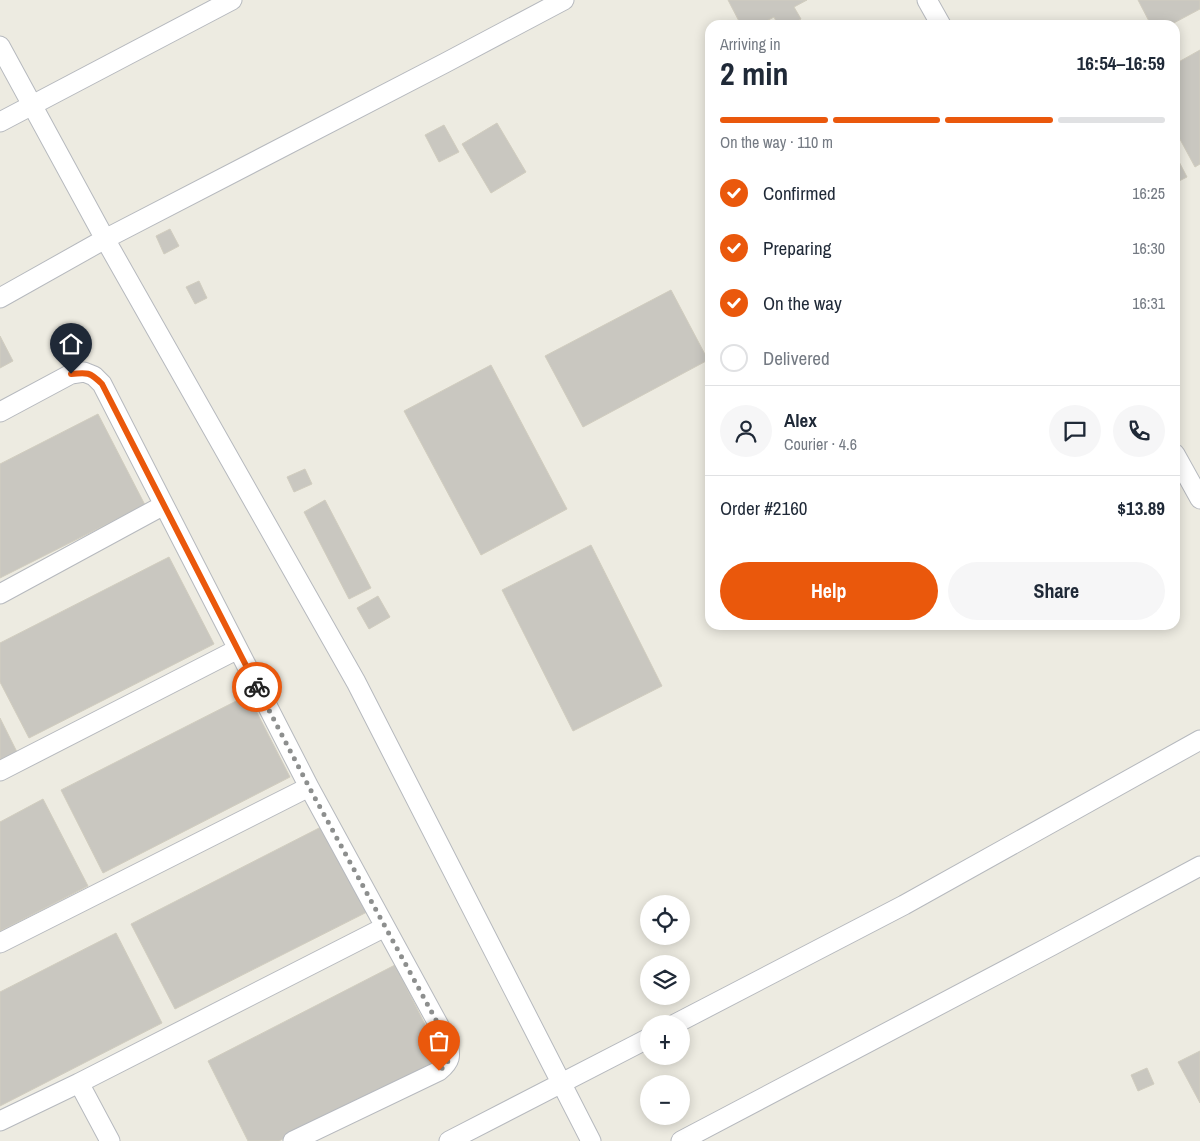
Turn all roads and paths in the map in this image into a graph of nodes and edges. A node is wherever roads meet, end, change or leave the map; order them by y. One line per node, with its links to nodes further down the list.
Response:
1 (232, 0): 4 (street)
2 (564, 0): 9 (street)
3 (927, 0): 5 (street)
4 (203, 7): 7 (street)
5 (938, 20)
6 (0, 46): 7 (street)
7 (32, 105): 8 (street); 9 (street)
8 (0, 122)
9 (105, 239): 10 (street); 26 (street)
10 (0, 298)
11 (0, 412): 14 (street)
12 (1180, 463): 13 (street)
13 (1200, 499)
14 (164, 505): 15 (street); 16 (street)
15 (0, 594)
16 (238, 650): 18 (street); 19 (street)
17 (1200, 740): 23 (street)
18 (0, 771)
19 (309, 787): 21 (street); 22 (street)
20 (1200, 866): 32 (street)
21 (385, 927): 25 (street); 29 (street)
22 (0, 943)
23 (690, 1016)
24 (640, 1043): 26 (street)
25 (79, 1083): 27 (street); 28 (street)
26 (562, 1083): 30 (street); 31 (street)
27 (0, 1121)
28 (110, 1141)
29 (293, 1141)
30 (448, 1141)
31 (591, 1141)
32 (681, 1141)

